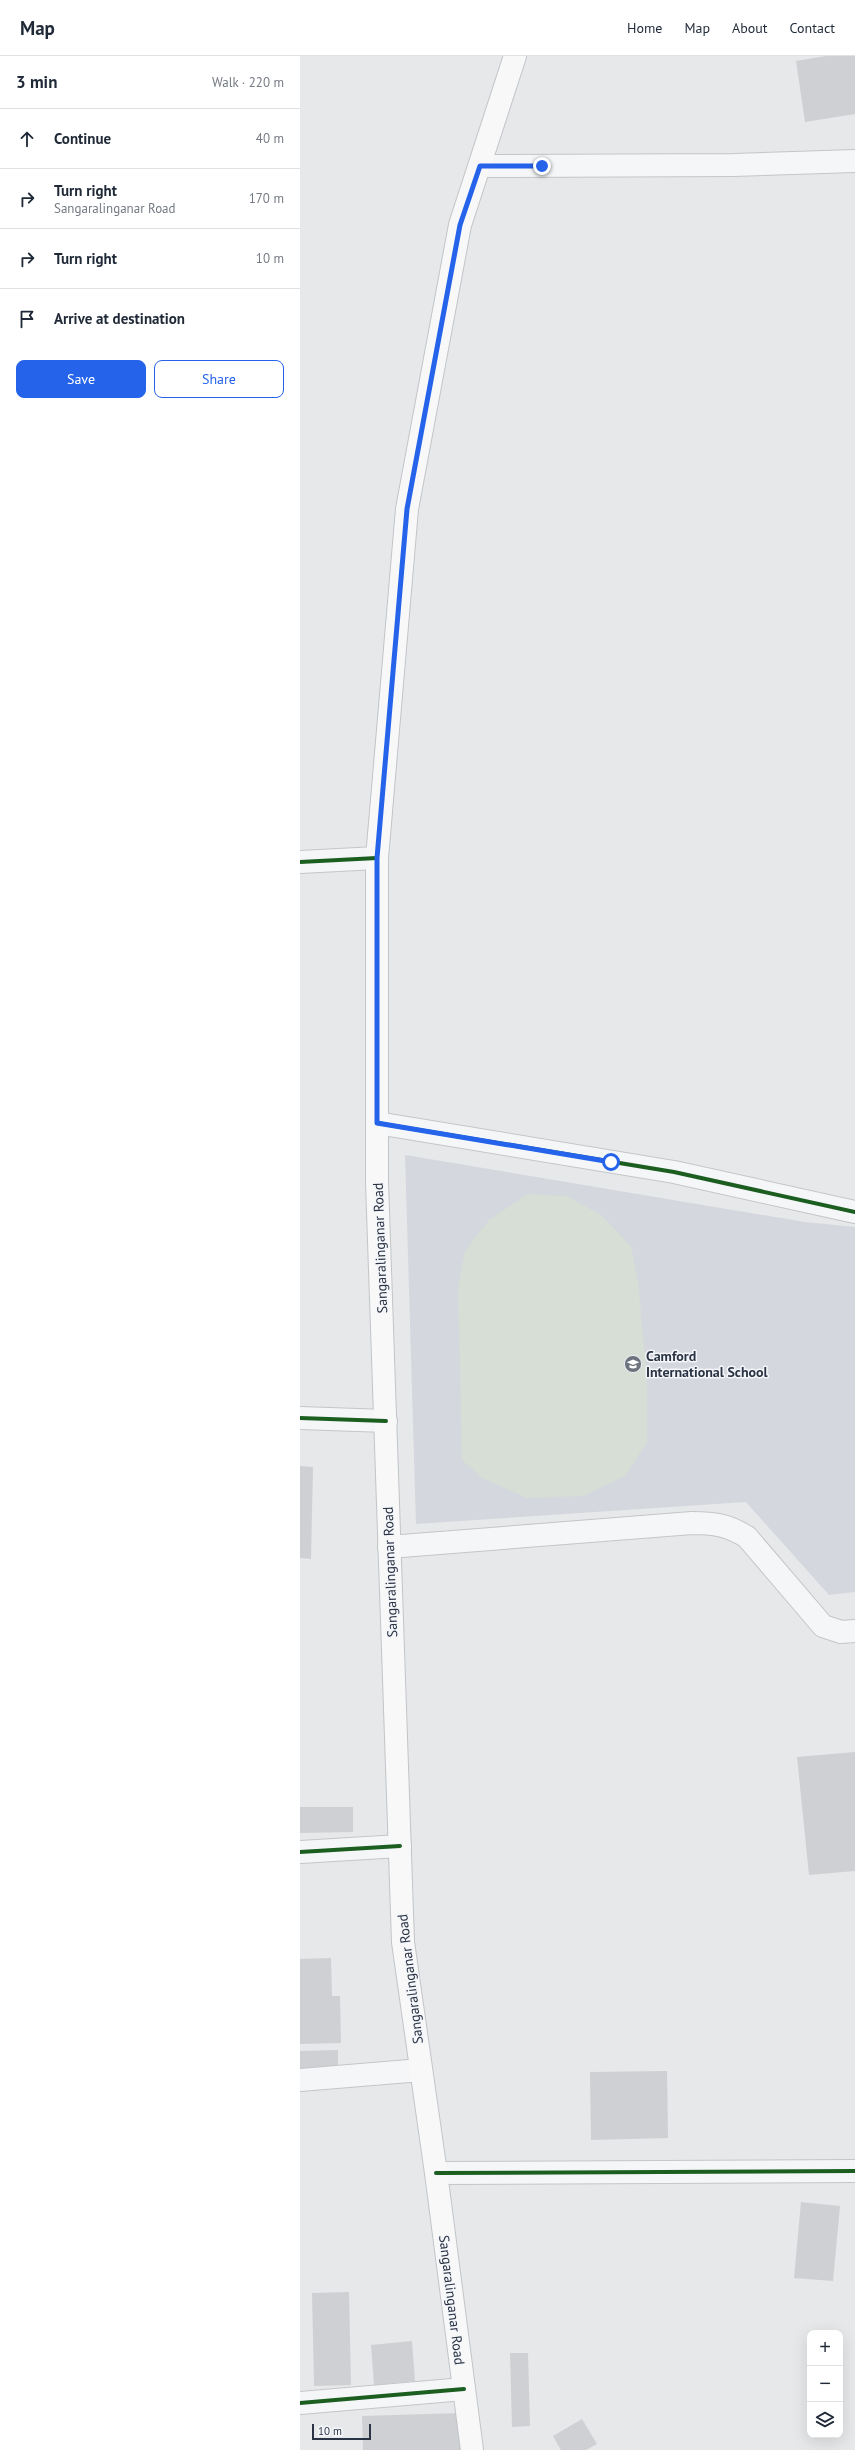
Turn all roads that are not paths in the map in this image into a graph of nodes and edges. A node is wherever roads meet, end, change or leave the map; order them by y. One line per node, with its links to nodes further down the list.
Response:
1 (515, 56): 3 (main road, Sangaralinganar Road)
2 (855, 161): 3 (street)
3 (480, 166): 4 (main road, Sangaralinganar Road)
4 (377, 858): 5 (street); 6 (main road, Sangaralinganar Road)
5 (300, 862)
6 (377, 1123): 7 (street); 9 (main road, Sangaralinganar Road)
7 (855, 1212)
8 (300, 1418): 9 (street)
9 (386, 1420): 10 (main road, Sangaralinganar Road)
10 (390, 1547): 11 (street); 12 (main road, Sangaralinganar Road)
11 (855, 1631)
12 (400, 1846): 13 (street); 14 (main road, Sangaralinganar Road)
13 (300, 1852)
14 (422, 2070): 15 (street); 17 (main road, Sangaralinganar Road)
15 (300, 2080)
16 (855, 2170): 17 (street)
17 (436, 2173): 18 (main road, Sangaralinganar Road)
18 (464, 2389): 19 (street); 20 (main road, Sangaralinganar Road)
19 (300, 2403)
20 (472, 2450)

